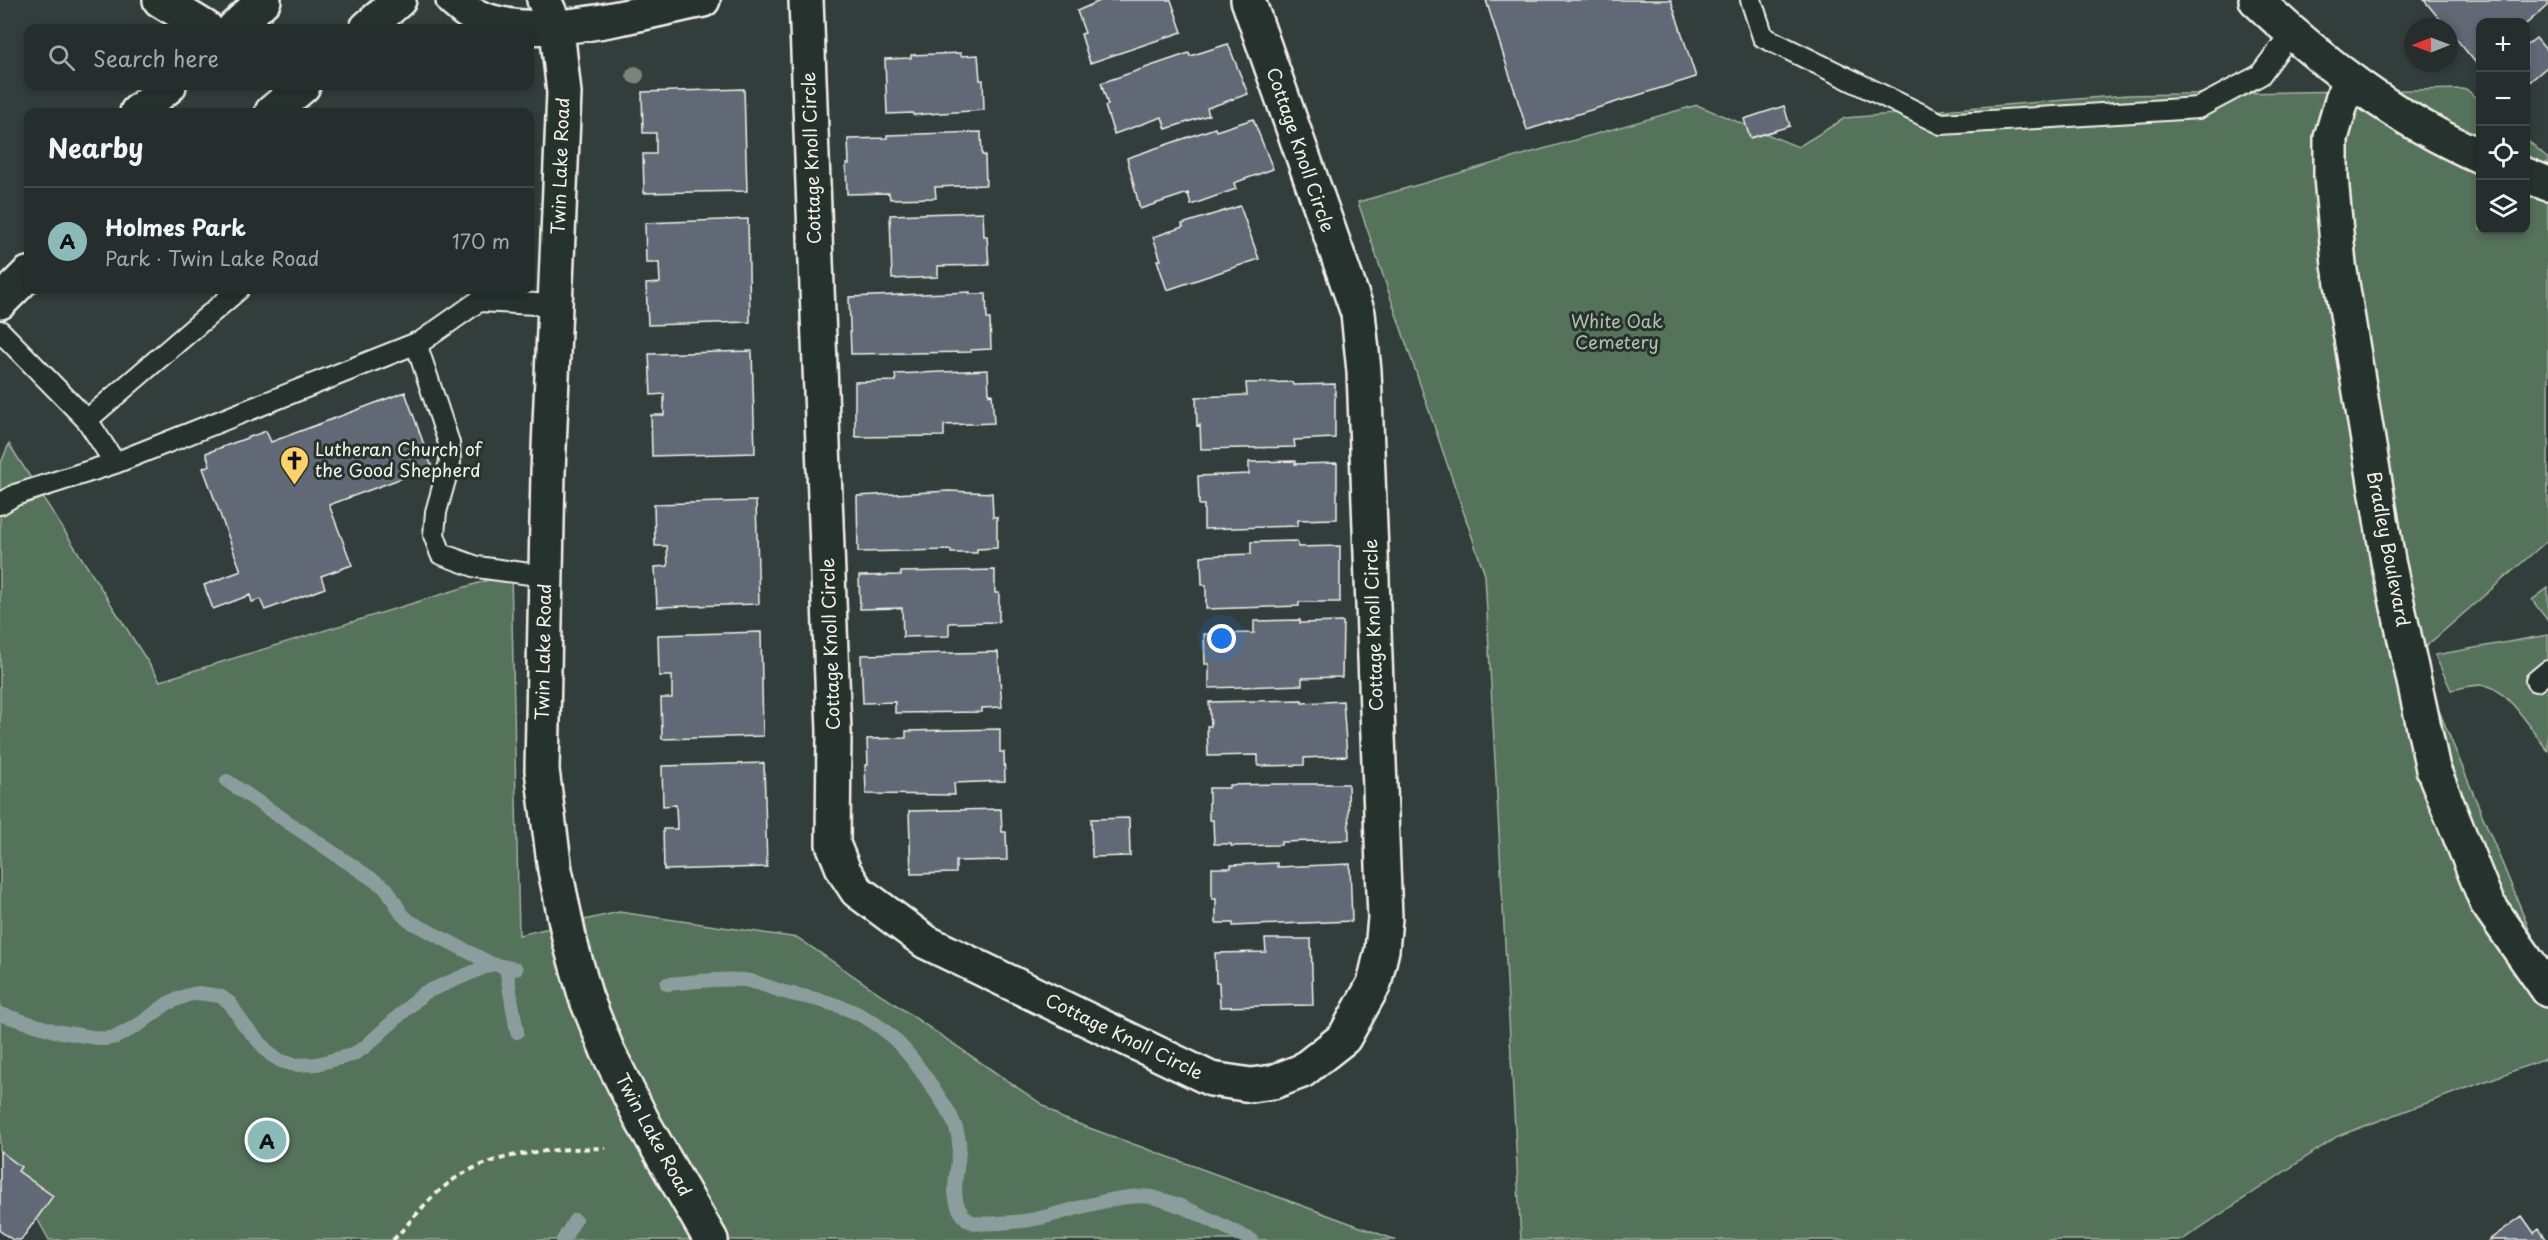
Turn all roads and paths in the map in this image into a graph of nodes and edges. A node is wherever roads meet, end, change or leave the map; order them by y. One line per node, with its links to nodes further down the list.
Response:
1 (160, 0): 11 (street)
2 (264, 0): 12 (street)
3 (399, 0): 13 (street)
4 (453, 0): 14 (street)
5 (703, 0): 10 (street)
6 (806, 0): 7 (street, Cottage Knoll Circle)
7 (1248, 0)
8 (1751, 0): 16 (lane)
9 (2256, 0): 16 (street)
10 (550, 14): 15 (street); 29 (street, Twin Lake Road)
11 (199, 24)
12 (238, 24)
13 (372, 24)
14 (505, 24)
15 (527, 24)
16 (2292, 32): 17 (street)
17 (2348, 80): 22 (street); 36 (street, Bradley Boulevard)
18 (164, 90): 20 (street)
19 (298, 90): 21 (street)
20 (142, 108)
21 (277, 108)
22 (2476, 154)
23 (2530, 176): 24 (street)
24 (2548, 184)
25 (24, 278): 28 (street)
26 (233, 294): 32 (lane)
27 (476, 295): 29 (lane); 31 (lane)
28 (0, 302)
29 (555, 305): 35 (street, Twin Lake Road)
30 (0, 331): 32 (lane)
31 (416, 344): 33 (lane); 35 (lane)
32 (87, 420): 33 (lane)
33 (115, 463): 34 (lane)
34 (0, 504)
35 (545, 576): 39 (street, Twin Lake Road)
36 (2548, 990)
37 (606, 1148): 38 (path)
38 (393, 1240)
39 (711, 1240)

